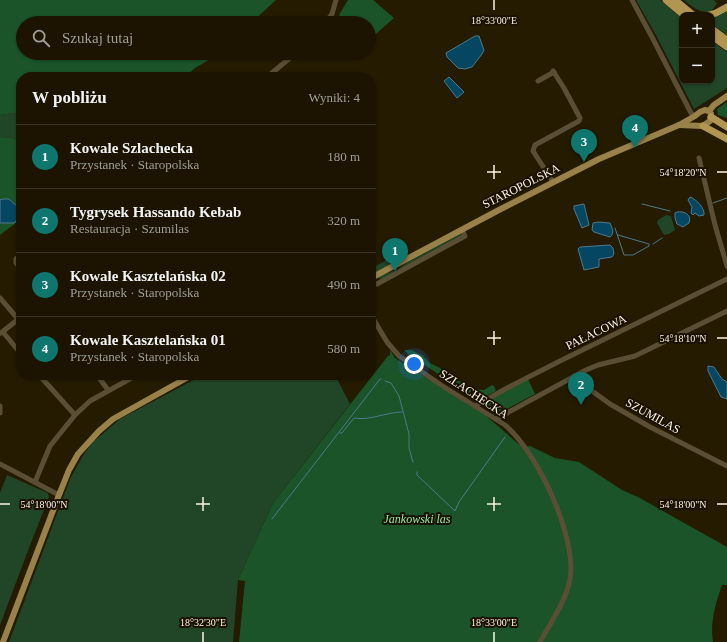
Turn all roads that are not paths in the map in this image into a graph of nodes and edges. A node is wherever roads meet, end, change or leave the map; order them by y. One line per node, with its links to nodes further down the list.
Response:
1 (336, 0): 9 (street)
2 (632, 0): 19 (street)
3 (666, 0): 6 (highway)
4 (675, 0): 7 (highway)
5 (727, 8): 8 (highway)
6 (680, 12)
7 (689, 12)
8 (715, 14)
9 (330, 16)
10 (715, 31): 12 (highway)
11 (715, 38): 13 (highway)
12 (727, 40)
13 (727, 47)
14 (288, 60): 15 (street)
15 (274, 72)
16 (538, 81): 25 (street)
17 (727, 96): 18 (main road)
18 (710, 114): 19 (main road); 21 (main road); 22 (highway)
19 (695, 116): 20 (main road, STAROPOLSKA); 21 (main road)
20 (679, 125): 21 (main road, STAROPOLSKA); 25 (main road, STAROPOLSKA)
21 (701, 126): 23 (highway)
22 (727, 127)
23 (727, 139)
24 (699, 158): 27 (street)
25 (553, 182): 26 (main road, STAROPOLSKA)
26 (462, 230): 28 (main road, STAROPOLSKA); 31 (street, STAROPOLSKA)
27 (727, 266)
28 (376, 276)
29 (376, 279): 31 (street, STAROPOLSKA)
30 (727, 279): 47 (street, PAŁACOWA)
31 (383, 281): 32 (street, STAROPOLSKA)
32 (377, 284)
33 (0, 298): 35 (street)
34 (727, 312): 40 (street)
35 (16, 314)
36 (16, 321): 38 (street)
37 (376, 323): 47 (street, SZLACHECKA)
38 (1, 333): 39 (street)
39 (16, 349)
40 (574, 376): 50 (street); 52 (street, SZUMILAS)
41 (43, 380): 49 (street)
42 (101, 380): 45 (street)
43 (127, 380): 45 (street)
44 (183, 380): 54 (main road)
45 (108, 390): 49 (street)
46 (0, 406): 48 (street)
47 (475, 406): 50 (street, SZLACHECKA)
48 (0, 413)
49 (74, 415): 53 (street)
50 (496, 419): 56 (street, SZLACHECKA)
51 (0, 464): 53 (street)
52 (727, 466)
53 (35, 482): 54 (street)
54 (59, 495): 55 (main road)
55 (4, 642)
56 (540, 642)

